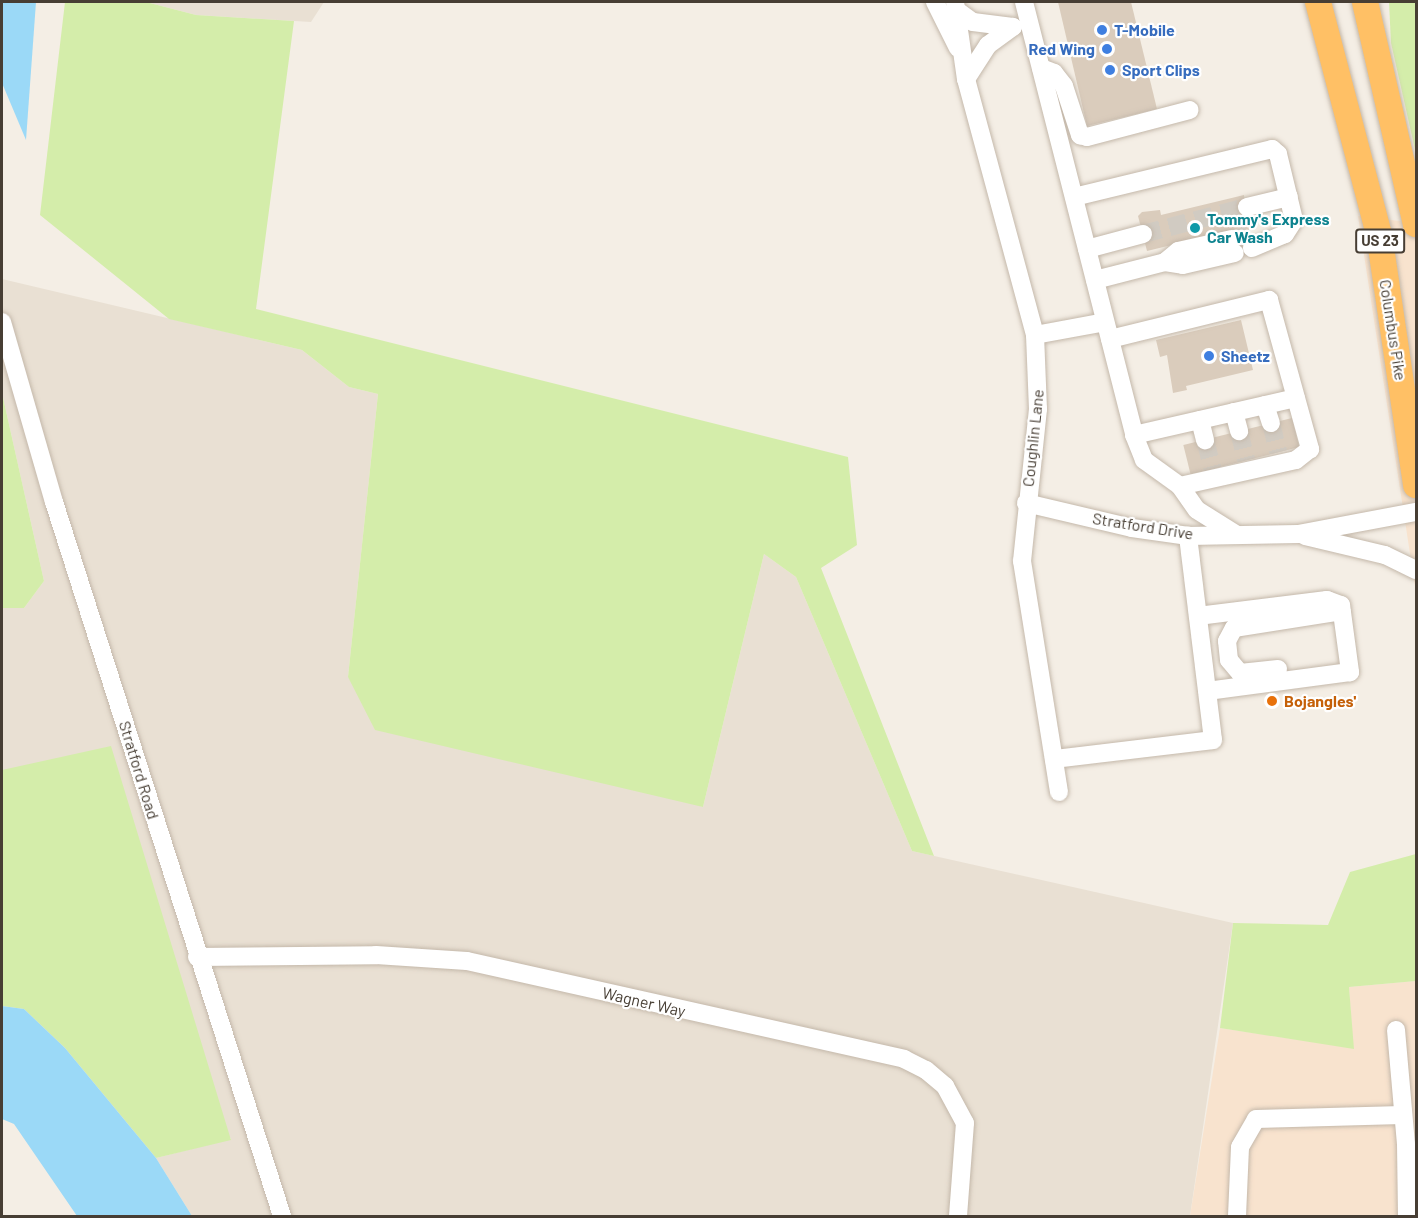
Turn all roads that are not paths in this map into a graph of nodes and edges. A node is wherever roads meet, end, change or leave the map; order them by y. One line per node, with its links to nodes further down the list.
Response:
1 (935, 2): 6 (street, Coughlin Lane)
2 (1024, 2): 7 (street)
3 (1318, 2): 28 (highway, Columbus Pike / US 23)
4 (1365, 2): 13 (highway, US 23)
5 (957, 7): 6 (street, Coughlin Lane); 8 (street)
6 (962, 54): 8 (street, Coughlin Lane)
7 (1041, 68): 9 (street); 10 (street)
8 (966, 80): 19 (street, Coughlin Lane)
9 (1190, 110)
10 (1074, 197): 11 (street); 15 (street)
11 (1288, 197): 12 (street); 16 (street)
12 (1247, 207)
13 (1416, 224)
14 (1143, 234): 15 (street)
15 (1087, 249): 16 (street)
16 (1095, 280): 18 (street)
17 (2, 322): 42 (street, Stratford Road)
18 (1108, 330): 19 (street); 20 (street); 26 (street)
19 (1035, 335): 30 (street, Coughlin Lane)
20 (1296, 398): 21 (street); 29 (street)
21 (1265, 405): 22 (street); 24 (street)
22 (1234, 412): 23 (street); 25 (street)
23 (1200, 420): 26 (street); 27 (street)
24 (1271, 423)
25 (1239, 431)
26 (1134, 435): 29 (street)
27 (1205, 440)
28 (1416, 485)
29 (1180, 486): 33 (street)
30 (1026, 503): 34 (street, Stratford Drive); 40 (street, Coughlin Lane)
31 (1416, 512): 32 (street, Stratford Drive)
32 (1298, 534): 33 (street, Stratford Drive); 35 (street, Stratford Drive)
33 (1238, 535): 34 (street, Stratford Drive)
34 (1188, 536): 37 (street)
35 (1416, 570)
36 (1342, 612): 37 (street); 38 (street); 38 (street)
37 (1198, 616): 39 (street)
38 (1333, 674): 39 (street)
39 (1207, 691): 40 (street)
40 (1054, 759): 41 (street, Coughlin Lane)
41 (1059, 792)
42 (197, 957): 45 (street, Stratford Road); 46 (street, Wagner Way)
43 (1396, 1030): 44 (street)
44 (1402, 1115): 47 (street); 48 (street)
45 (282, 1216)
46 (958, 1216)
47 (1237, 1216)
48 (1407, 1216)

